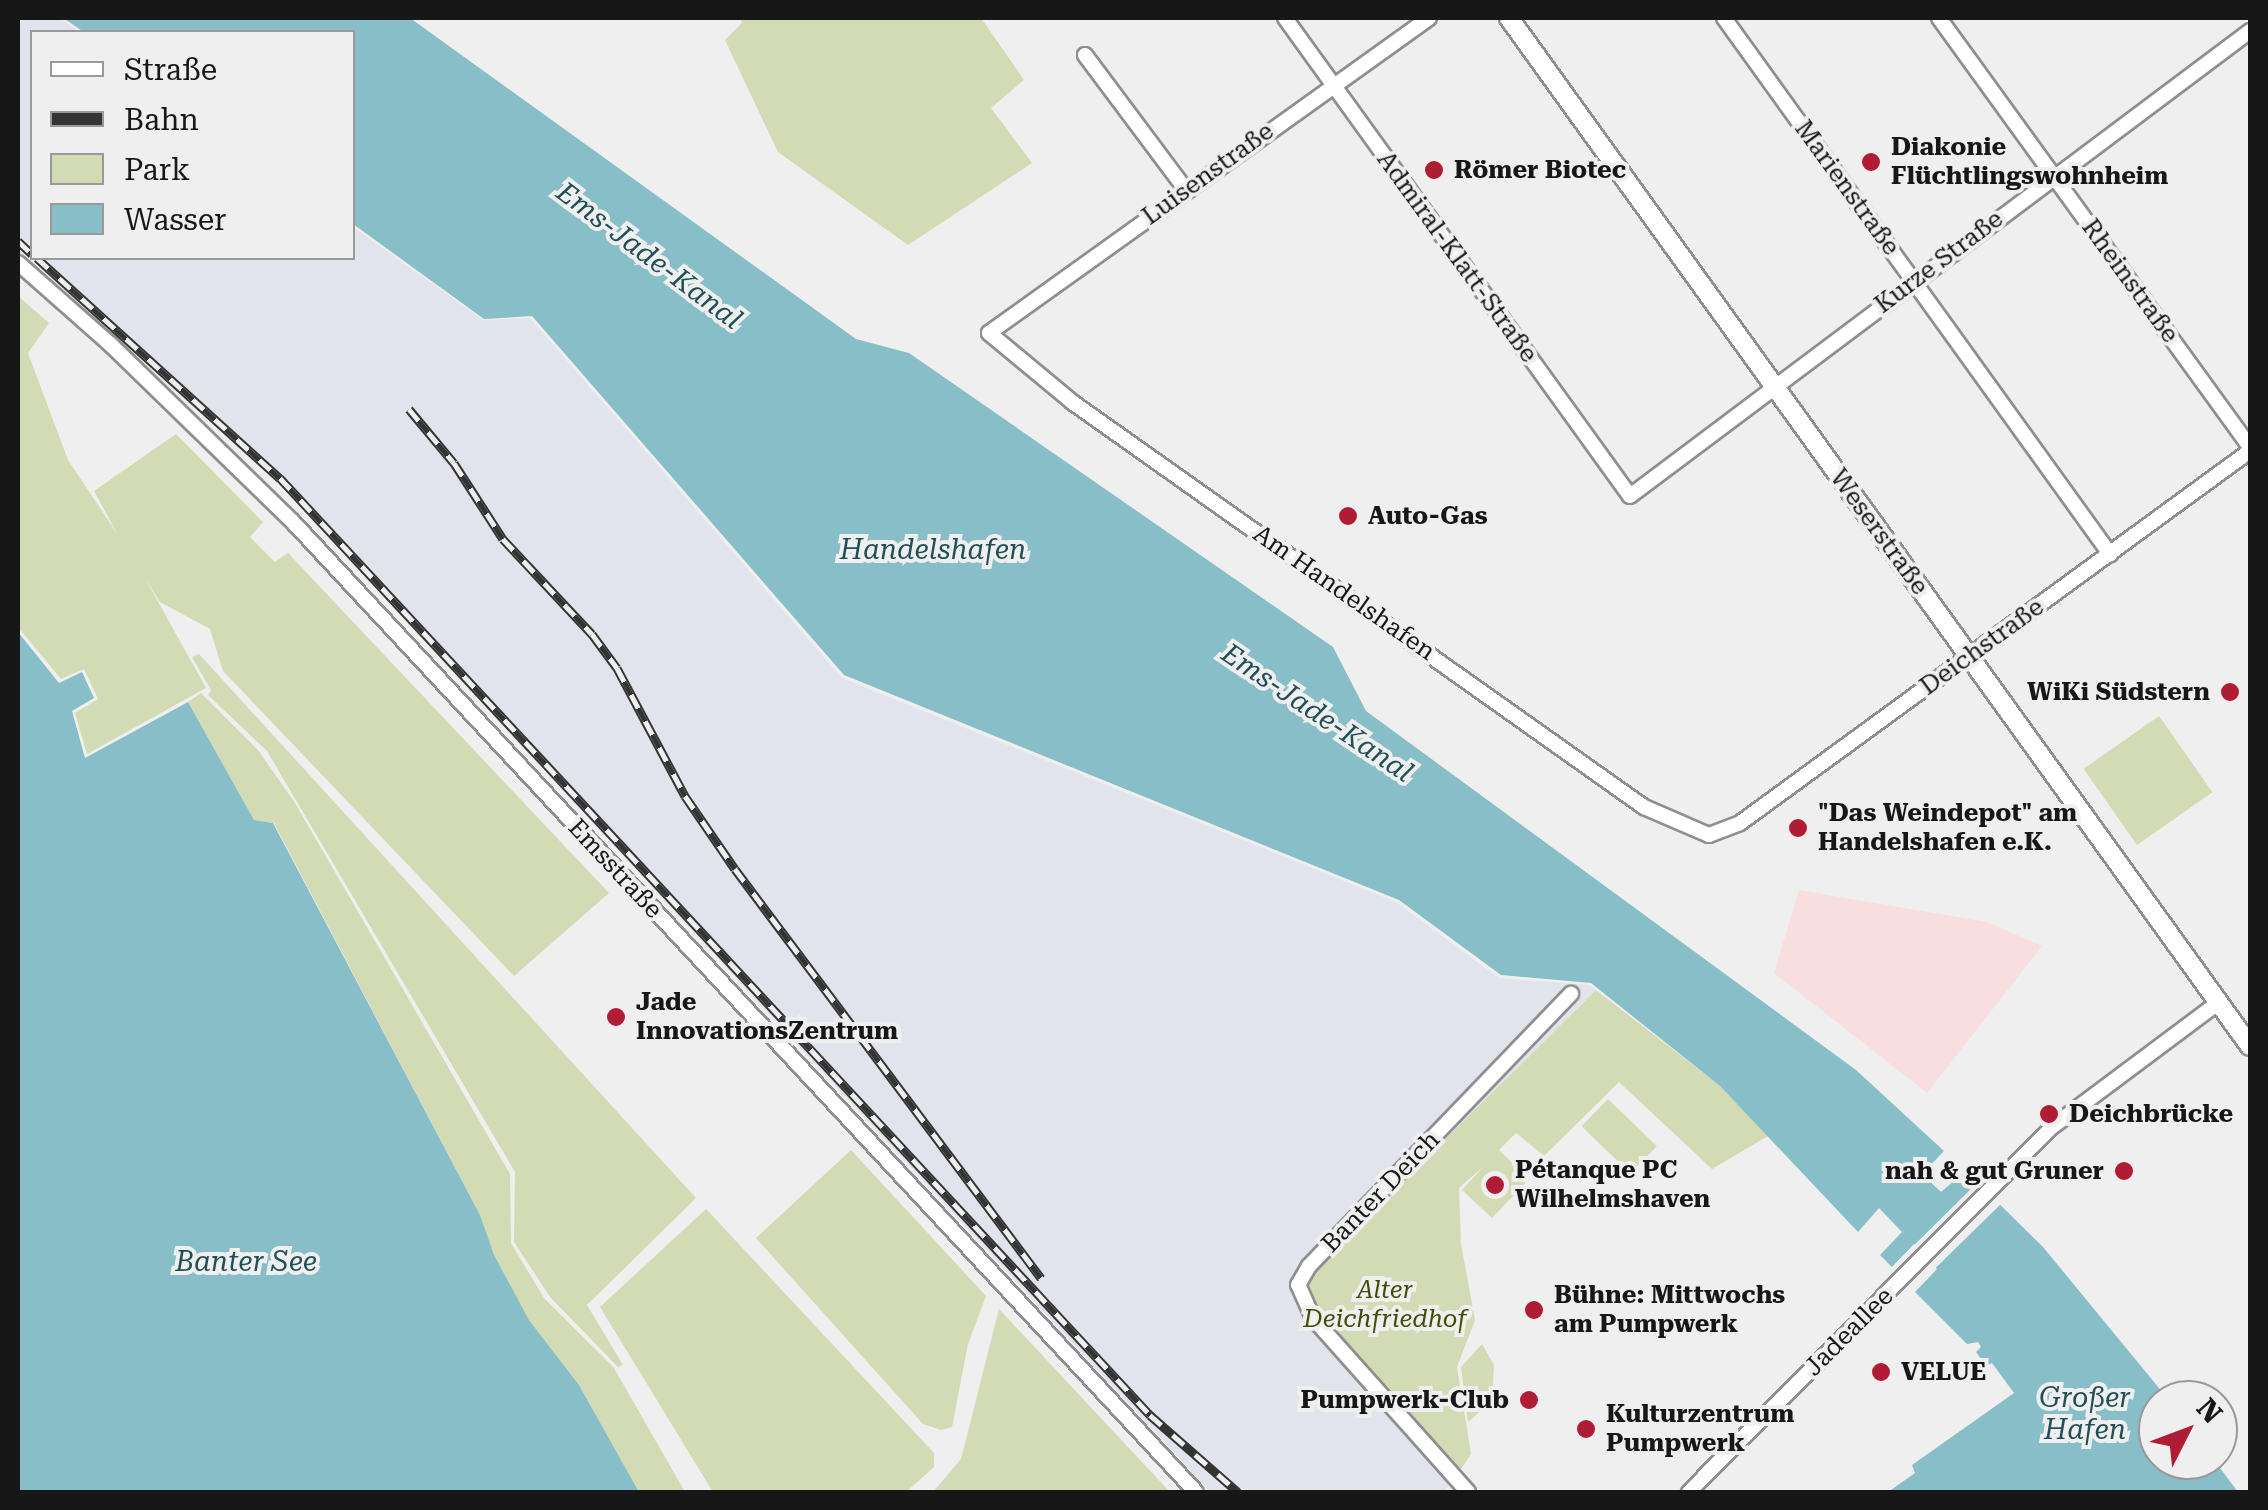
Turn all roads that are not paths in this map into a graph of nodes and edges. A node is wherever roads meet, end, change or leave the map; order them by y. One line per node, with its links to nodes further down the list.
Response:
1 (1285, 18): 8 (street, Admiral-Klatt-Straße)
2 (1428, 18): 8 (street, Luisenstraße)
3 (1509, 18): 14 (street, Weserstraße)
4 (1724, 18): 12 (street, Marienstraße)
5 (1939, 18): 9 (street, Rheinstraße)
6 (2250, 31): 9 (street, Kurze Straße)
7 (1086, 56): 10 (street)
8 (1332, 84): 10 (street, Luisenstraße); 16 (street, Admiral-Klatt-Straße)
9 (2053, 176): 12 (street, Kurze Straße); 15 (street, Rheinstraße)
10 (1186, 190): 13 (street, Luisenstraße)
11 (18, 264): 23 (street, Emsstraße)
12 (1913, 281): 14 (street, Kurze Straße); 17 (street, Marienstraße)
13 (989, 332): 19 (street, Am Handelshafen)
14 (1773, 388): 16 (street, Kurze Straße); 18 (street, Weserstraße)
15 (2250, 449): 17 (street, Deichstraße)
16 (1630, 496)
17 (2110, 554): 18 (street, Deichstraße)
18 (1970, 657): 19 (street, Deichstraße); 21 (street, Weserstraße)
19 (1710, 836)
20 (1571, 994): 24 (street, Banter Deich)
21 (2218, 1002): 22 (street, Weserstraße); 25 (street, Jadeallee)
22 (2250, 1046)
23 (1196, 1492)
24 (1468, 1492)
25 (1689, 1492)

